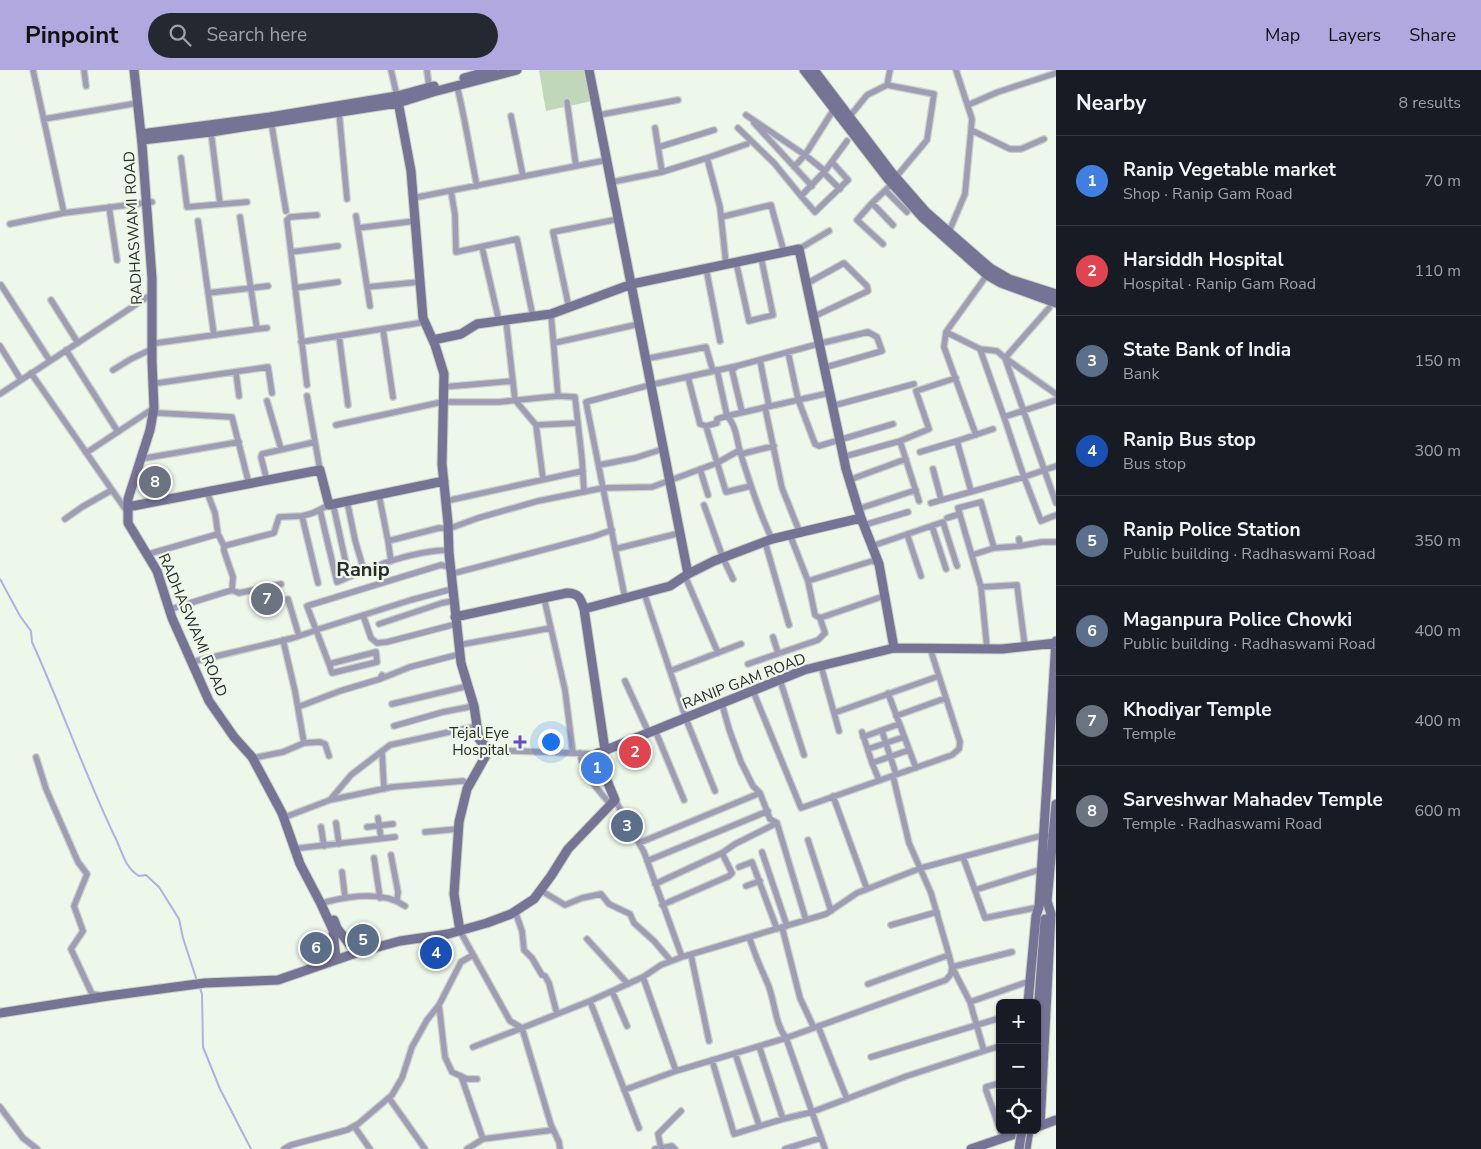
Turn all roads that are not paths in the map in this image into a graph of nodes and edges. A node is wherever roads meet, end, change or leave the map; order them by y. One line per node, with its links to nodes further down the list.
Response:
1 (33, 70): 30 (street)
2 (84, 70): 17 (street)
3 (134, 70): 23 (street, RADHASWAMI ROAD)
4 (139, 70): 37 (street, RADHASWAMI ROAD)
5 (391, 70): 20 (street)
6 (427, 70): 19 (street)
7 (493, 70): 19 (street)
8 (517, 70): 18 (street)
9 (590, 70): 27 (street)
10 (804, 70): 25 (street)
11 (814, 70): 29 (street)
12 (890, 70): 16 (street)
13 (956, 70): 24 (street)
14 (1048, 72): 15 (street); 24 (street)
15 (1056, 73)
16 (887, 85): 29 (street); 53 (street)
17 (86, 86)
18 (457, 86): 20 (street); 54 (street)
19 (429, 87): 20 (street)
20 (398, 99): 26 (street); 31 (street); 59 (street)
21 (678, 100): 27 (street)
22 (567, 102): 47 (street)
23 (138, 103): 30 (street); 37 (street, RADHASWAMI ROAD)
24 (968, 105): 35 (street)
25 (834, 109): 42 (street); 53 (street)
26 (339, 112): 31 (street); 60 (street)
27 (599, 115): 45 (street)
28 (511, 116): 51 (street)
29 (850, 116): 53 (street)
30 (44, 119): 68 (street)
31 (271, 120): 36 (street); 37 (street); 66 (street)
32 (656, 128): 41 (street)
33 (738, 128): 58 (street)
34 (714, 130): 41 (street)
35 (972, 130): 38 (street); 80 (street)
36 (211, 132): 37 (street); 64 (street)
37 (144, 137): 61 (street, RADHASWAMI ROAD)
38 (1044, 139)
39 (846, 141): 46 (street)
40 (747, 144): 44 (street)
41 (659, 147): 49 (street)
42 (805, 155): 48 (street); 48 (street); 50 (street)
43 (181, 158): 64 (street)
44 (707, 158): 49 (street); 72 (street)
45 (608, 160): 47 (street); 52 (street)
46 (832, 162): 50 (street); 56 (street)
47 (576, 166): 51 (street)
48 (794, 167): 55 (street)
49 (662, 172): 52 (street)
50 (825, 172): 55 (street); 56 (street)
51 (523, 176): 54 (street)
52 (612, 182): 73 (street)
53 (891, 184): 63 (street); 67 (street); 80 (street)
54 (477, 186): 57 (street)
55 (812, 186): 58 (street)
56 (840, 189): 58 (street)
57 (451, 190): 59 (street); 83 (street)
58 (801, 196)
59 (413, 198): 75 (street)
60 (347, 199)
61 (149, 202): 65 (street); 103 (street, RADHASWAMI ROAD); 128 (street, RADHASWAMI ROAD)
62 (247, 202): 64 (street)
63 (872, 203): 77 (street); 81 (street)
64 (220, 204)
65 (110, 207): 68 (street); 88 (street)
66 (286, 211)
67 (906, 212)
68 (64, 213): 76 (street)
69 (317, 215): 85 (street)
70 (356, 216): 78 (street)
71 (240, 217): 100 (street)
72 (721, 217): 86 (street); 90 (street)
73 (619, 219): 95 (street); 108 (street)
74 (198, 221): 102 (street)
75 (415, 221): 78 (street); 94 (street)
76 (10, 224)
77 (893, 224)
78 (358, 228): 99 (street)
79 (829, 232): 84 (street)
80 (947, 235): 92 (street); 104 (street)
81 (883, 244)
82 (338, 246): 85 (street)
83 (482, 247): 110 (street); 112 (street)
84 (799, 249): 86 (street); 96 (street)
85 (291, 252): 101 (street)
86 (784, 252): 87 (street)
87 (761, 257): 89 (street); 89 (street)
88 (117, 260)
89 (736, 262): 90 (street)
90 (726, 264): 91 (street)
91 (706, 268): 95 (street); 122 (street)
92 (987, 274): 106 (street); 118 (street)
93 (338, 282): 101 (street)
94 (419, 282): 99 (street); 113 (street)
95 (632, 284): 108 (street); 114 (street)
96 (806, 284): 111 (street); 111 (street)
97 (2, 285): 135 (street)
98 (268, 286): 100 (street)
99 (367, 287): 107 (street)
100 (251, 288): 102 (street); 116 (street)
101 (295, 288): 123 (street)
102 (208, 293): 119 (street)
103 (152, 294): 124 (street); 128 (street, RADHASWAMI ROAD)
104 (1056, 294)
105 (51, 300): 124 (street)
106 (1053, 305): 132 (street)
107 (370, 306)
108 (569, 308): 109 (street)
109 (551, 314): 110 (street); 125 (street)
110 (533, 316): 112 (street)
111 (813, 317): 126 (street)
112 (502, 321): 121 (street); 145 (street)
113 (425, 322): 117 (street); 121 (street)
114 (639, 324): 125 (street); 133 (street)
115 (267, 328): 116 (street)
116 (257, 329): 119 (street)
117 (383, 329): 120 (street); 158 (street)
118 (946, 332): 129 (street); 143 (street)
119 (214, 335): 128 (street)
120 (338, 336): 123 (street); 166 (street)
121 (433, 340): 150 (street)
122 (720, 341)
123 (301, 342): 148 (street)
124 (78, 343): 130 (street)
125 (554, 343): 157 (street)
126 (818, 344): 131 (street); 137 (street); 137 (street)
127 (0, 346): 144 (street)
128 (154, 346): 138 (street); 146 (street, RADHASWAMI ROAD); 169 (street, RADHASWAMI ROAD)
129 (980, 349): 132 (street); 173 (street)
130 (66, 350): 135 (street); 180 (street)
131 (788, 352): 134 (street); 160 (street)
132 (1006, 358): 154 (street); 170 (street)
133 (645, 359): 139 (street); 149 (street)
134 (760, 360): 136 (street); 168 (street)
135 (50, 361): 141 (street)
136 (737, 366): 139 (street); 171 (street)
137 (823, 368): 152 (street)
138 (113, 370)
139 (715, 371): 142 (street); 172 (street)
140 (236, 372): 146 (street); 151 (street); 155 (street)
141 (31, 373): 144 (street); 190 (street)
142 (688, 377): 149 (street); 178 (street)
143 (956, 378): 181 (street); 183 (street)
144 (21, 380): 153 (street)
145 (513, 381): 150 (street); 161 (street)
146 (158, 383): 169 (street, RADHASWAMI ROAD)
147 (914, 384): 167 (street)
148 (307, 385)
149 (650, 385): 165 (street); 189 (street)
150 (443, 387): 164 (street)
151 (272, 393)
152 (829, 393): 160 (street); 167 (street)
153 (0, 394)
154 (1056, 394)
155 (239, 396)
156 (307, 396): 186 (street)
157 (558, 396): 159 (street); 161 (street)
158 (393, 397)
159 (575, 397): 165 (street); 174 (street)
160 (798, 399): 168 (street); 182 (street)
161 (515, 400): 164 (street); 177 (street)
162 (1056, 400): 170 (street)
163 (267, 401): 188 (street)
164 (442, 402): 176 (street); 209 (street)
165 (586, 402): 197 (street)
166 (348, 405)
167 (832, 406): 182 (street)
168 (767, 407): 171 (street); 187 (street)
169 (156, 411): 180 (street); 185 (street); 194 (street, RADHASWAMI ROAD); 228 (street, RADHASWAMI ROAD)
170 (1024, 411): 173 (street); 202 (street)
171 (742, 412): 172 (street)
172 (727, 416): 178 (street); 191 (street)
173 (1004, 417): 204 (street)
174 (578, 423): 177 (street); 203 (street)
175 (893, 424): 182 (street)
176 (336, 425)
177 (536, 425): 205 (street)
178 (706, 426): 196 (street)
179 (994, 429): 181 (street)
180 (118, 432): 190 (street)
181 (976, 435): 184 (street)
182 (839, 441): 193 (street)
183 (900, 441): 193 (street); 195 (street)
184 (957, 441): 192 (street); 215 (street)
185 (239, 442): 194 (street); 210 (street)
186 (315, 442): 188 (street); 201 (street)
187 (774, 446): 191 (street); 241 (street)
188 (281, 449): 208 (street)
189 (663, 449): 197 (street); 206 (street)
190 (86, 452): 213 (street)
191 (740, 452): 196 (street); 211 (street)
192 (920, 452)
193 (843, 457): 207 (street)
194 (146, 458): 228 (street, RADHASWAMI ROAD)
195 (906, 460): 207 (street); 214 (street)
196 (717, 463): 199 (street); 211 (street)
197 (598, 465): 212 (street)
198 (1056, 466): 202 (street)
199 (700, 469): 206 (street); 219 (street)
200 (933, 469): 220 (street)
201 (320, 470): 208 (street); 226 (street)
202 (1045, 470): 204 (street); 224 (street)
203 (583, 471): 205 (street); 217 (street)
204 (1024, 477): 215 (street); 232 (street)
205 (543, 479): 222 (street)
206 (669, 480): 212 (street); 240 (street)
207 (849, 480): 234 (street)
208 (267, 481): 210 (street)
209 (444, 481): 218 (street); 222 (street)
210 (249, 484): 216 (street)
211 (751, 486): 247 (street)
212 (603, 488): 217 (street); 239 (street)
213 (112, 490): 228 (street); 236 (street)
214 (916, 490): 223 (street); 234 (street)
215 (971, 491): 220 (street)
216 (207, 492): 228 (street); 242 (street)
217 (584, 492): 238 (street)
218 (379, 495): 221 (street); 246 (street)
219 (708, 495)
220 (942, 499): 225 (street)
221 (347, 501): 226 (street); 263 (street)
222 (446, 501): 238 (street)
223 (919, 501)
224 (1056, 502)
225 (931, 503)
226 (331, 505): 229 (street); 266 (street)
227 (704, 505): 257 (street)
228 (131, 510): 255 (street, RADHASWAMI ROAD); 413 (street, RADHASWAMI ROAD)
229 (320, 510): 233 (street); 266 (street)
230 (908, 512): 234 (street)
231 (960, 514): 235 (street); 252 (street); 256 (street)
232 (1056, 515)
233 (302, 516): 249 (street); 269 (street)
234 (861, 517): 241 (street); 250 (street)
235 (947, 518)
236 (65, 519)
237 (932, 526): 243 (street); 260 (street); 261 (street)
238 (448, 528): 246 (street); 254 (street)
239 (612, 530): 253 (street); 262 (street)
240 (680, 533): 253 (street); 264 (street)
241 (800, 533): 244 (street)
242 (218, 534): 249 (street); 255 (street)
243 (907, 534): 250 (street); 265 (street)
244 (790, 535): 247 (street); 268 (street)
245 (1019, 539): 251 (street)
246 (388, 541): 258 (street)
247 (768, 541): 257 (street); 286 (street)
248 (1056, 542): 251 (street)
249 (224, 546): 273 (street)
250 (872, 546): 259 (street)
251 (1020, 546): 252 (street)
252 (994, 548): 256 (street)
253 (615, 549): 277 (street)
254 (449, 550): 258 (street); 262 (street)
255 (152, 553): 280 (street, RADHASWAMI ROAD)
256 (972, 556): 271 (street)
257 (723, 558): 264 (street); 267 (street)
258 (390, 561): 263 (street)
259 (879, 564): 268 (street); 275 (street)
260 (957, 566)
261 (946, 569)
262 (450, 570): 272 (street); 288 (street)
263 (364, 571): 266 (street)
264 (686, 575): 274 (street); 299 (street)
265 (921, 576)
266 (349, 577)
267 (733, 579)
268 (808, 581): 283 (street)
269 (318, 583)
270 (281, 584): 273 (street)
271 (981, 587): 296 (street); 297 (street)
272 (452, 589): 279 (street); 282 (street)
273 (232, 590): 280 (street)
274 (644, 594): 277 (street); 305 (street)
275 (884, 596): 283 (street); 294 (street)
276 (544, 598): 281 (street); 284 (street); 287 (street)
277 (625, 598): 281 (street)
278 (288, 599): 289 (street)
279 (453, 601): 284 (street); 285 (street)
280 (174, 608): 301 (street, RADHASWAMI ROAD)
281 (584, 609): 333 (street)
282 (363, 615): 284 (street); 288 (street)
283 (820, 618): 300 (street)
284 (456, 621): 298 (street)
285 (379, 624)
286 (789, 625)
287 (551, 628): 298 (street); 334 (street)
288 (315, 631): 289 (street); 302 (street)
289 (299, 636): 291 (street)
290 (773, 637): 300 (street)
291 (283, 640): 301 (street); 316 (street)
292 (1056, 642): 297 (street, RANIP GAM ROAD); 367 (street)
293 (740, 644): 299 (street)
294 (894, 648): 295 (street, RANIP GAM ROAD); 304 (street, RANIP GAM ROAD)
295 (930, 648): 296 (street, RANIP GAM ROAD); 306 (street)
296 (987, 648): 297 (street, RANIP GAM ROAD)
297 (1025, 648)
298 (459, 650): 309 (street); 316 (street)
299 (718, 653): 305 (street)
300 (778, 653): 303 (street)
301 (196, 661): 338 (street, RADHASWAMI ROAD)
302 (329, 664): 302 (street)
303 (748, 664)
304 (821, 666): 307 (street, RANIP GAM ROAD); 317 (street)
305 (670, 671): 319 (street)
306 (939, 676): 311 (street); 312 (street)
307 (780, 680): 310 (street, RANIP GAM ROAD); 335 (street)
308 (625, 681): 323 (street)
309 (468, 686): 313 (street); 315 (street)
310 (753, 691): 314 (street, RANIP GAM ROAD); 348 (street)
311 (888, 693): 317 (street); 318 (street)
312 (946, 698): 318 (street); 341 (street)
313 (392, 704)
314 (722, 704): 319 (street, RANIP GAM ROAD); 347 (street)
315 (474, 706): 321 (street); 322 (street)
316 (298, 707): 328 (street)
317 (834, 713): 324 (street)
318 (896, 716): 320 (street)
319 (686, 718): 323 (street, RANIP GAM ROAD); 346 (street)
320 (899, 724): 325 (street); 326 (street)
321 (394, 726)
322 (477, 726): 330 (street); 332 (street)
323 (653, 731): 333 (street, RANIP GAM ROAD); 350 (street)
324 (839, 731)
325 (882, 731): 327 (street); 329 (street)
326 (904, 737): 327 (street); 331 (street)
327 (886, 743): 329 (street); 339 (street)
328 (304, 744): 336 (street); 338 (street)
329 (868, 749): 340 (street)
330 (489, 750): 334 (street); 344 (street)
331 (909, 750): 339 (street); 341 (street)
332 (382, 751): 345 (street); 349 (street)
333 (601, 752): 334 (street); 351 (street)
334 (576, 753): 351 (street)
335 (804, 755)
336 (329, 756)
337 (36, 757): 421 (street)
338 (258, 757): 354 (street, RADHASWAMI ROAD)
339 (890, 757): 340 (street); 342 (street)
340 (872, 763): 343 (street)
341 (916, 768): 342 (street)
342 (894, 775): 343 (street); 379 (street)
343 (879, 780): 348 (street)
344 (470, 784): 345 (street); 362 (street)
345 (384, 789): 349 (street)
346 (715, 791)
347 (760, 793): 353 (street); 368 (street)
348 (833, 796): 385 (street)
349 (330, 800): 354 (street)
350 (684, 800)
351 (613, 802): 368 (street); 386 (street)
352 (1056, 804): 367 (street)
353 (768, 811): 357 (street); 377 (street)
354 (288, 816): 371 (street, RADHASWAMI ROAD)
355 (378, 818): 359 (street)
356 (336, 823): 369 (street)
357 (777, 823): 373 (street); 400 (street)
358 (393, 824): 359 (street)
359 (379, 826): 361 (street); 365 (street)
360 (321, 827): 370 (street)
361 (367, 827)
362 (458, 829): 363 (street); 403 (street)
363 (425, 832)
364 (395, 836): 365 (street)
365 (381, 838): 369 (street)
366 (808, 840): 397 (street)
367 (1051, 840): 375 (street); 380 (street); 391 (street)
368 (639, 843): 377 (street)
369 (339, 844): 370 (street)
370 (324, 846): 371 (street)
371 (300, 848): 392 (street, RADHASWAMI ROAD)
372 (762, 852): 402 (street)
373 (722, 853): 383 (street); 393 (street)
374 (390, 856): 390 (street)
375 (963, 857): 379 (street); 387 (street)
376 (374, 858): 389 (street)
377 (647, 861): 383 (street)
378 (739, 867): 382 (street)
379 (921, 868): 385 (street); 398 (street)
380 (1042, 869): 387 (street); 395 (street)
381 (342, 872): 388 (street)
382 (760, 881): 384 (street); 402 (street)
383 (655, 884): 393 (street)
384 (746, 886)
385 (867, 889): 397 (street)
386 (540, 890): 396 (street); 414 (street)
387 (974, 890): 395 (street)
388 (345, 897): 389 (street); 392 (street)
389 (380, 898): 390 (street)
390 (397, 900): 394 (street)
391 (1047, 901): 399 (street); 405 (street)
392 (326, 902): 407 (street, RADHASWAMI ROAD)
393 (662, 905): 412 (street)
394 (405, 906)
395 (1039, 907): 399 (street); 417 (street)
396 (516, 911): 403 (street); 429 (street)
397 (831, 911): 400 (street)
398 (937, 912): 401 (street); 411 (street)
399 (1042, 918): 423 (street); 424 (street)
400 (806, 920): 402 (street)
401 (891, 925)
402 (782, 927): 404 (street); 433 (street)
403 (460, 931): 407 (street); 409 (street)
404 (748, 937): 410 (street); 435 (street)
405 (1053, 937): 444 (street)
406 (587, 939): 418 (street)
407 (356, 952): 413 (street)
408 (1012, 952): 415 (street)
409 (473, 955): 427 (street); 434 (street)
410 (691, 955): 412 (street); 436 (street)
411 (949, 955): 415 (street); 419 (street)
412 (682, 957): 414 (street)
413 (336, 959): 421 (street)
414 (672, 961): 416 (street)
415 (952, 967): 426 (street); 433 (street)
416 (643, 977): 418 (street); 445 (street)
417 (1030, 981): 422 (street); 426 (street)
418 (628, 984): 420 (street)
419 (868, 984)
420 (612, 991): 425 (street); 432 (street)
421 (108, 996): 428 (street)
422 (1028, 999)
423 (1032, 999)
424 (1038, 999)
425 (590, 1001): 429 (street); 449 (street)
426 (970, 1002): 431 (street)
427 (439, 1005): 446 (street); 450 (street)
428 (0, 1013)
429 (557, 1014): 434 (street)
430 (996, 1019): 431 (street)
431 (976, 1025): 440 (street); 442 (street)
432 (627, 1026)
433 (816, 1027): 435 (street); 451 (street)
434 (522, 1028): 438 (street); 461 (street)
435 (786, 1038): 437 (street); 454 (street)
436 (709, 1041)
437 (759, 1046): 441 (street); 455 (street)
438 (473, 1047)
439 (996, 1047): 440 (street)
440 (984, 1051): 451 (street)
441 (734, 1054): 443 (street); 457 (street)
442 (871, 1057)
443 (712, 1060): 445 (street); 457 (street)
444 (1041, 1063)
445 (676, 1071): 449 (street)
446 (460, 1076): 447 (street); 467 (street)
447 (477, 1079)
448 (996, 1083): 466 (street)
449 (624, 1090): 460 (street)
450 (389, 1098): 459 (street); 472 (street)
451 (847, 1099): 454 (street)
452 (0, 1107): 469 (street)
453 (681, 1111): 468 (street)
454 (812, 1112): 455 (street); 465 (street)
455 (783, 1119): 457 (street)
456 (1056, 1120): 458 (street)
457 (759, 1125)
458 (1041, 1125)
459 (354, 1126): 470 (street); 471 (street)
460 (639, 1128)
461 (553, 1130): 467 (street); 474 (street)
462 (1012, 1134): 466 (street)
463 (1018, 1134): 479 (street, bridge)
464 (1028, 1134): 480 (street)
465 (821, 1138): 476 (street); 477 (street)
466 (1003, 1138): 478 (street)
467 (483, 1140): 473 (street)
468 (658, 1148): 475 (street)
469 (37, 1149)
470 (284, 1149)
471 (370, 1149)
472 (425, 1149)
473 (467, 1149)
474 (560, 1149)
475 (675, 1149)
476 (785, 1149)
477 (824, 1149)
478 (971, 1149)
479 (1019, 1149)
480 (1026, 1149)

